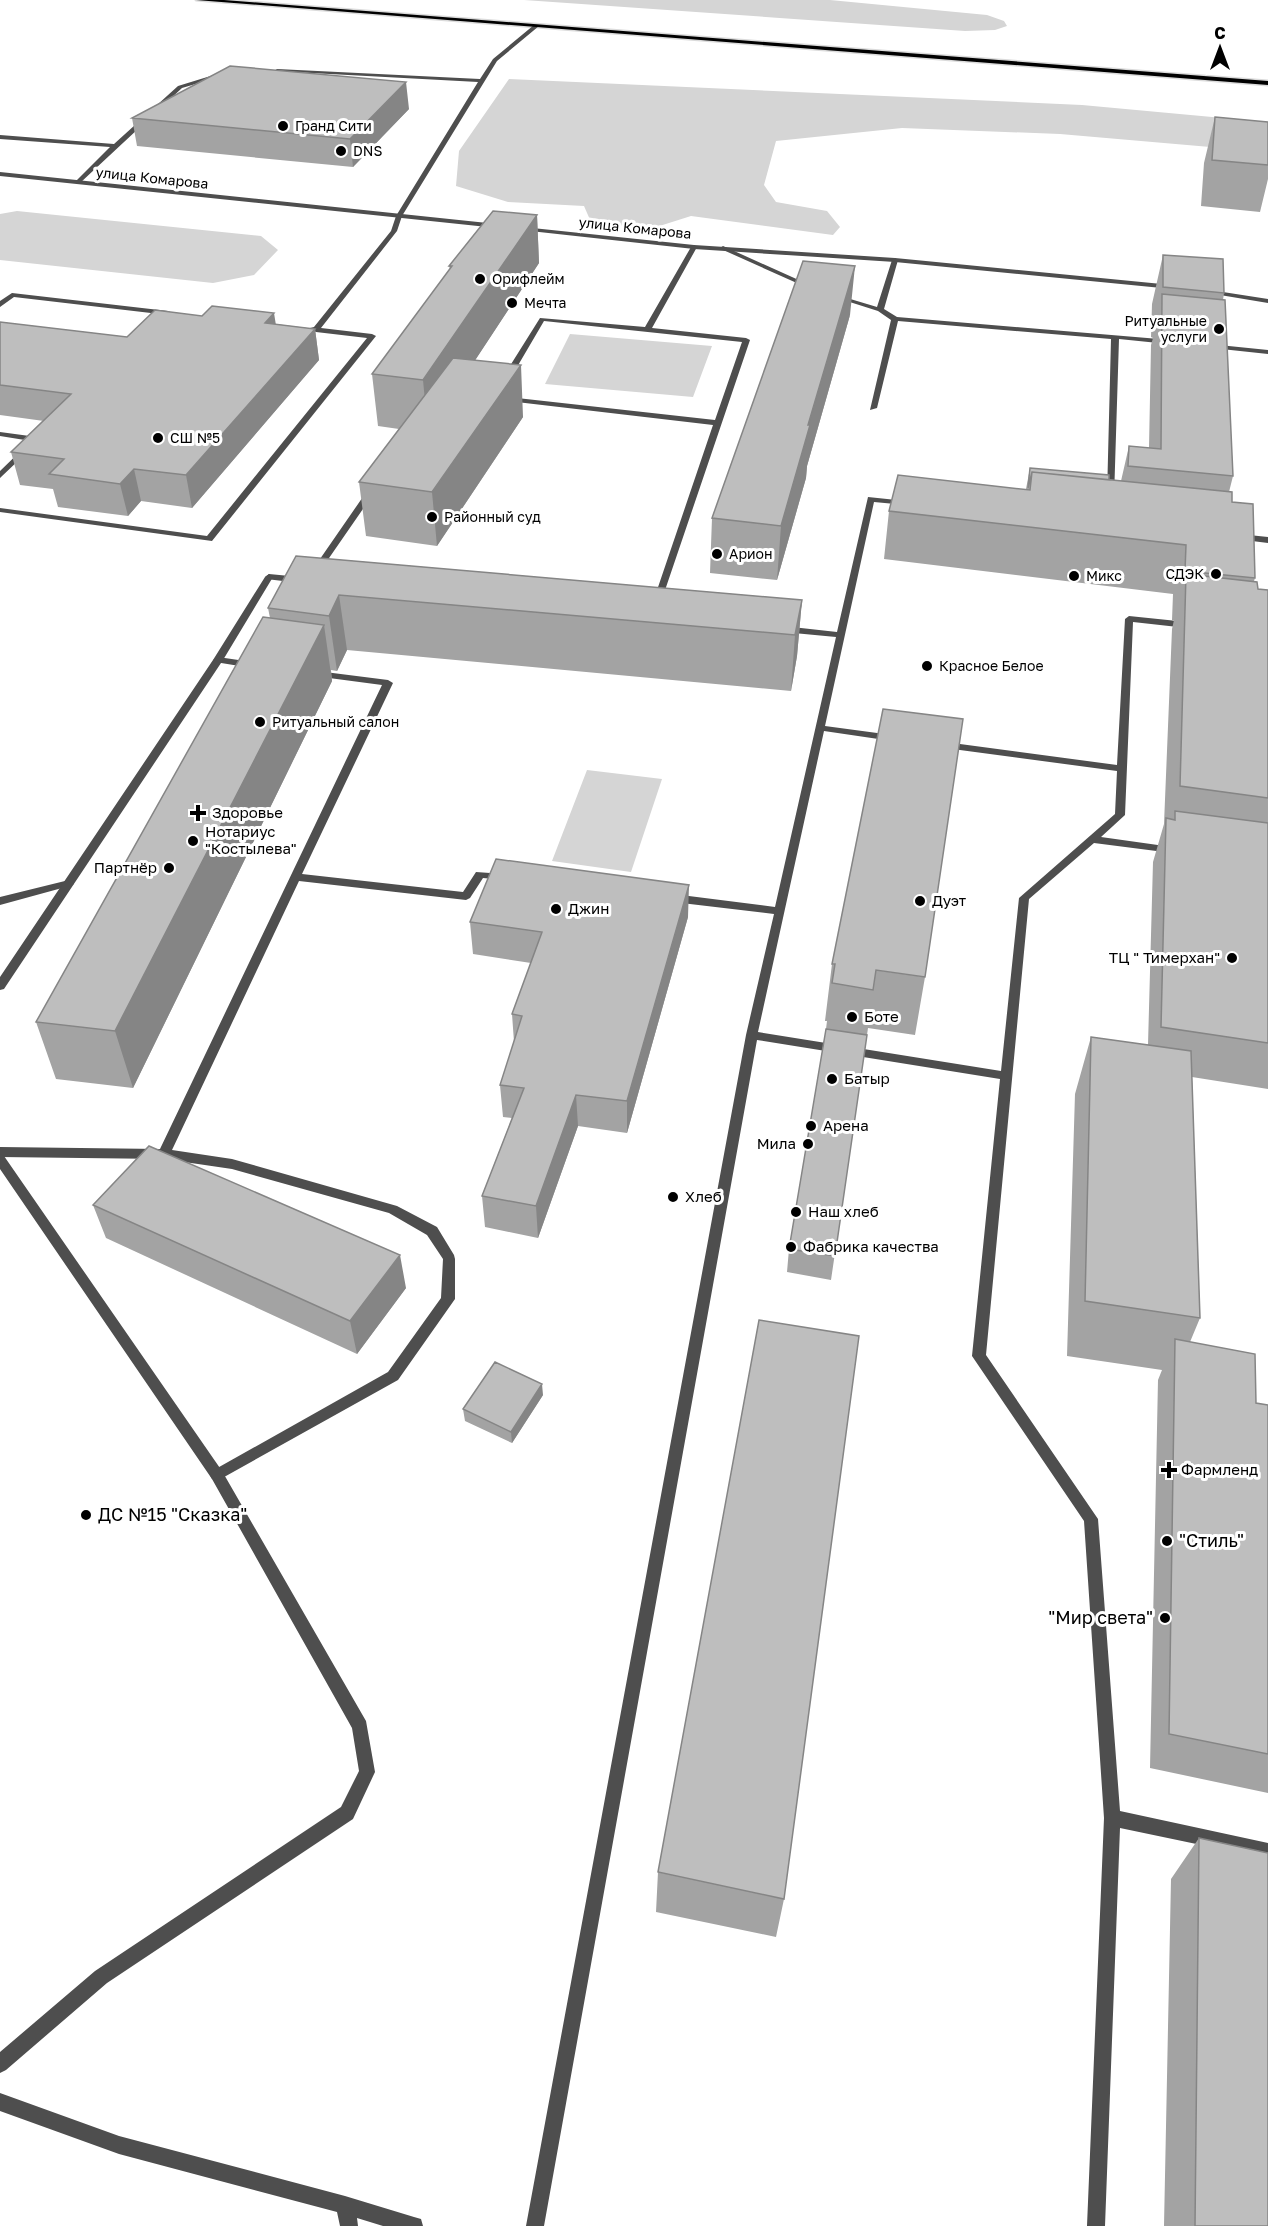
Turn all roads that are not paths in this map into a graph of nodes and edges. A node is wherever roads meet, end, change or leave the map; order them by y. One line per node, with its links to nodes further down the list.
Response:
1 (199, 0): 2 (main road)
2 (536, 26): 5 (street); 6 (main road)
3 (266, 72): 5 (street)
4 (220, 75): 8 (street)
5 (482, 81): 11 (street)
6 (1268, 83)
7 (0, 137): 8 (street)
8 (115, 146): 10 (street)
9 (0, 174): 10 (street, улица Комарова)
10 (78, 182): 11 (street, улица Комарова)
11 (399, 216): 12 (street, улица Комарова); 27 (street)
12 (505, 227)
13 (517, 228): 14 (street, улица Комарова)
14 (694, 247): 15 (street, улица Комарова); 28 (street)
15 (723, 248): 16 (street, улица Комарова); 18 (street)
16 (895, 260): 17 (street, улица Комарова); 23 (street)
17 (1177, 288)
18 (817, 291)
19 (1200, 291): 21 (street)
20 (828, 294): 23 (street)
21 (1268, 301)
22 (0, 306): 24 (street)
23 (880, 310): 25 (street)
24 (176, 314)
25 (895, 319): 29 (street); 35 (street)
26 (304, 328): 27 (street)
27 (316, 330): 42 (street)
28 (647, 330): 33 (street); 36 (street)
29 (1115, 338): 30 (street); 40 (street)
30 (1174, 343)
31 (1197, 345): 32 (street)
32 (1268, 352)
33 (500, 388)
34 (494, 398): 36 (street)
35 (873, 408)
36 (718, 423): 47 (street)
37 (0, 434): 38 (street)
38 (0, 476)
39 (378, 483): 45 (street)
40 (1111, 501)
41 (920, 504): 50 (street)
42 (0, 510)
43 (1223, 535): 44 (street)
44 (1268, 540)
45 (309, 581): 46 (street); 51 (street)
46 (321, 582)
47 (653, 615)
48 (1198, 627): 57 (street)
49 (770, 628): 50 (street)
50 (841, 635): 54 (street)
51 (218, 660): 52 (street); 62 (street)
52 (263, 666)
53 (308, 672): 60 (street)
54 (820, 728): 55 (street); 65 (street)
55 (902, 739)
56 (936, 744): 57 (street)
57 (1122, 769): 58 (street)
58 (1092, 839): 59 (street); 68 (street)
59 (1186, 852)
60 (296, 877): 61 (street); 70 (street)
61 (515, 878)
62 (69, 883): 64 (street); 66 (street)
63 (664, 897): 65 (street)
64 (0, 901)
65 (779, 911): 67 (street)
66 (0, 986)
67 (752, 1035): 68 (street); 80 (street)
68 (1007, 1076): 73 (street)
69 (0, 1152): 70 (street)
70 (164, 1154): 72 (street)
71 (0, 1159): 72 (street)
72 (217, 1475): 75 (street)
73 (1112, 1818): 74 (street); 81 (street)
74 (1268, 1851)
75 (0, 2064)
76 (0, 2102): 77 (street)
77 (345, 2205): 78 (street); 79 (street)
78 (349, 2226)
79 (414, 2226)
80 (535, 2226)
81 (1096, 2226)

